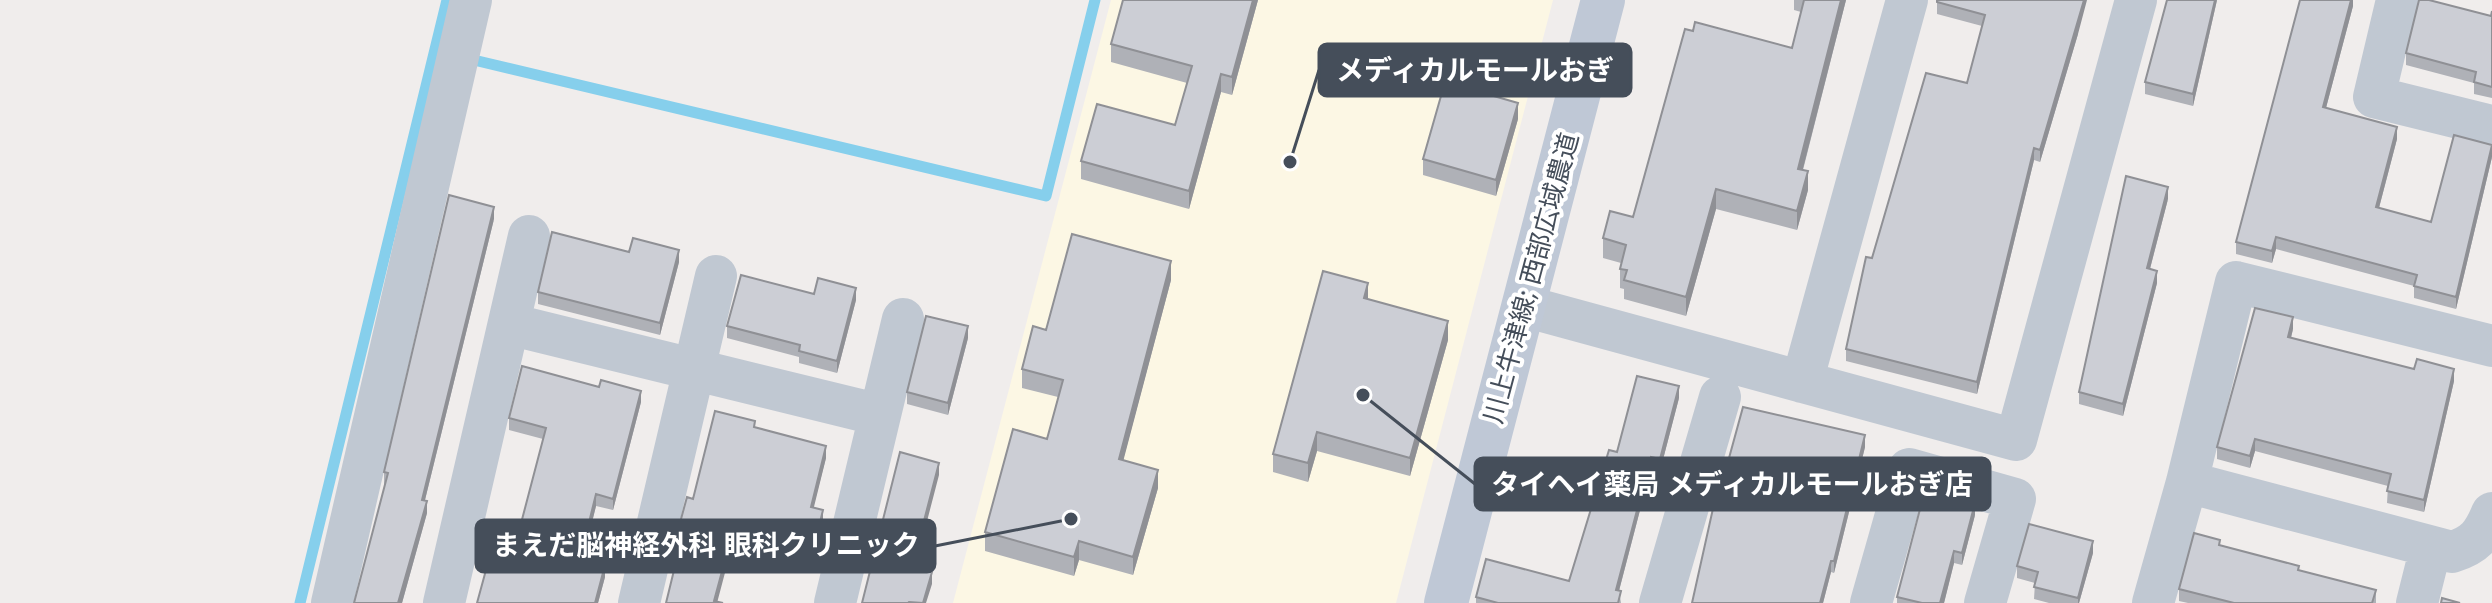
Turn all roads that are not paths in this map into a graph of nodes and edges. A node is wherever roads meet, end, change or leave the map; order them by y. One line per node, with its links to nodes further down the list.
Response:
1 (471, 0): 20 (street)
2 (1603, 0): 9 (main road, 川上牛津線; 西部広域農道)
3 (1907, 0): 14 (street)
4 (2136, 0): 14 (street)
5 (2397, 0): 6 (street)
6 (2492, 126)
7 (529, 236): 11 (street)
8 (716, 276): 13 (street)
9 (1524, 306): 14 (street); 24 (main road, 川上牛津線; 西部広域農道)
10 (903, 319): 16 (street)
11 (509, 324): 13 (street); 21 (street)
12 (2492, 346): 17 (street)
13 (695, 369): 16 (street); 22 (street)
14 (1802, 382)
15 (1720, 397): 25 (street)
16 (880, 415): 23 (street)
17 (2187, 482): 19 (street); 28 (street)
18 (2492, 513): 19 (street)
19 (2431, 547): 29 (street)
20 (332, 603)
21 (444, 603)
22 (639, 603)
23 (835, 603)
24 (1446, 603)
25 (1660, 603)
26 (1871, 603): 27 (street)
27 (1985, 603)
28 (2153, 603)
29 (2417, 603)

